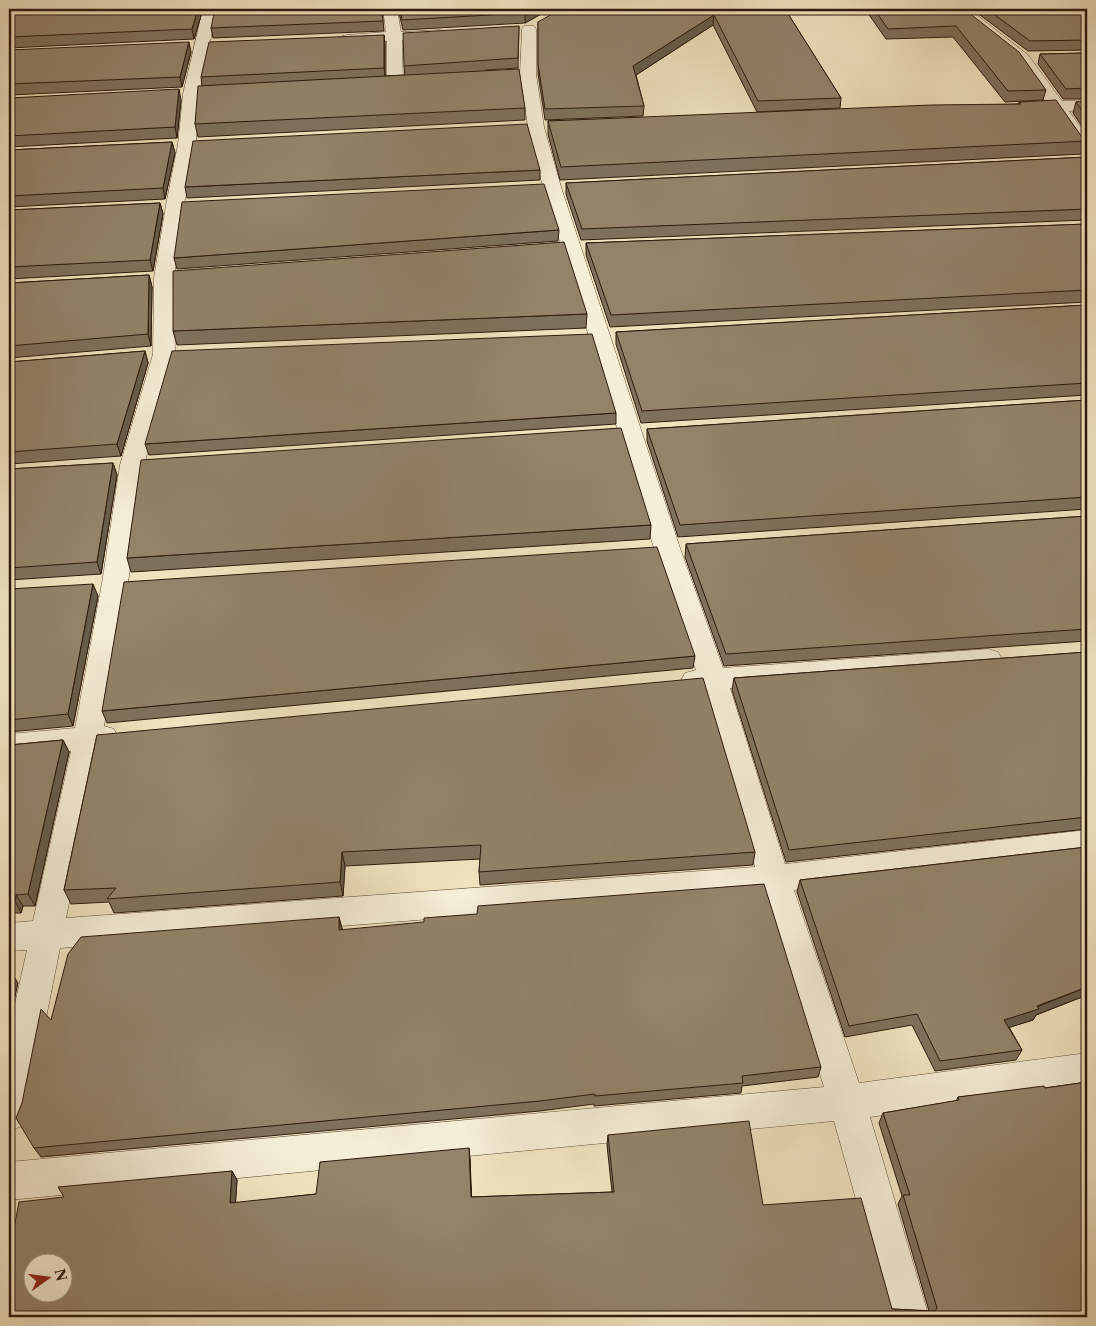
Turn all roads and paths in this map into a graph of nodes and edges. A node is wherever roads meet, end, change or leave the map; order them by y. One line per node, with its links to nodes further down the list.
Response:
1 (210, 9): 9 (street)
2 (390, 9): 6 (street)
3 (960, 9): 10 (street)
4 (510, 30): 12 (street)
5 (452, 34): 6 (street)
6 (394, 37): 7 (street); 15 (street)
7 (336, 40)
8 (220, 44): 9 (street)
9 (196, 45): 18 (street)
10 (1023, 58): 11 (street); 21 (street)
11 (1042, 58)
12 (528, 74): 13 (street); 24 (street)
13 (509, 75)
14 (414, 82): 15 (street)
15 (395, 83): 16 (street)
16 (376, 84)
17 (211, 93): 18 (street)
18 (191, 94): 19 (street); 26 (street)
19 (172, 95)
20 (1087, 105): 21 (street)
21 (1058, 106): 22 (street); 29 (street)
22 (1009, 108)
23 (556, 126): 24 (street)
24 (536, 127): 25 (street); 31 (street)
25 (516, 128)
26 (187, 144): 27 (street); 28 (street); 34 (street)
27 (207, 144)
28 (168, 146)
29 (1084, 157)
30 (571, 186): 31 (street)
31 (552, 187): 32 (street); 36 (street)
32 (532, 188)
33 (195, 204): 34 (street)
34 (175, 205): 35 (street); 40 (street)
35 (156, 206)
36 (573, 248): 37 (street); 38 (street); 43 (street)
37 (592, 248)
38 (553, 250)
39 (184, 277): 40 (street)
40 (164, 278): 41 (street); 46 (street)
41 (145, 280)
42 (1008, 658): 43 (street)
43 (713, 679): 44 (street); 49 (street)
44 (673, 682)
45 (128, 735): 46 (street)
46 (88, 738): 47 (street); 50 (street)
47 (9, 745)
48 (1087, 843): 49 (street)
49 (774, 879): 50 (street); 53 (street)
50 (46, 934): 51 (street); 54 (street)
51 (9, 937)
52 (1087, 1070): 53 (street)
53 (847, 1102): 55 (street); 56 (street)
54 (9, 1113)
55 (9, 1181)
56 (909, 1317)

